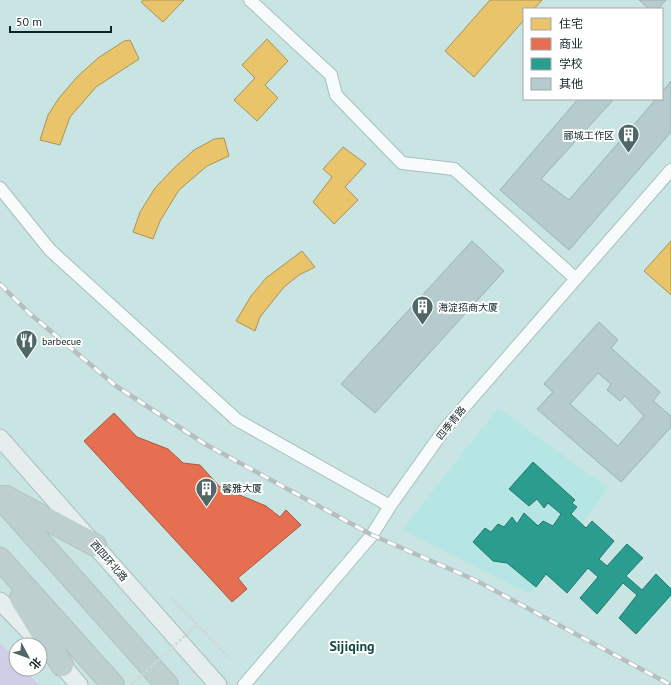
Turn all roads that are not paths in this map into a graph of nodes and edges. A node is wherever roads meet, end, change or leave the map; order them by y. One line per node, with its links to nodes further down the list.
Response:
1 (250, 0): 4 (street)
2 (671, 170): 4 (street, 四季青路)
3 (0, 188): 8 (street)
4 (576, 279): 8 (street, 四季青路)
5 (0, 438): 9 (street, 西四环北路)
6 (0, 493): 9 (highway)
7 (0, 497): 16 (highway)
8 (390, 506): 18 (street, 四季青路)
9 (95, 545): 17 (street, 西四环北路)
10 (0, 559): 15 (highway)
11 (0, 563): 13 (highway)
12 (0, 601): 13 (street)
13 (62, 665): 14 (street)
14 (79, 685)
15 (113, 685)
16 (167, 685)
17 (218, 685)
18 (244, 685)

